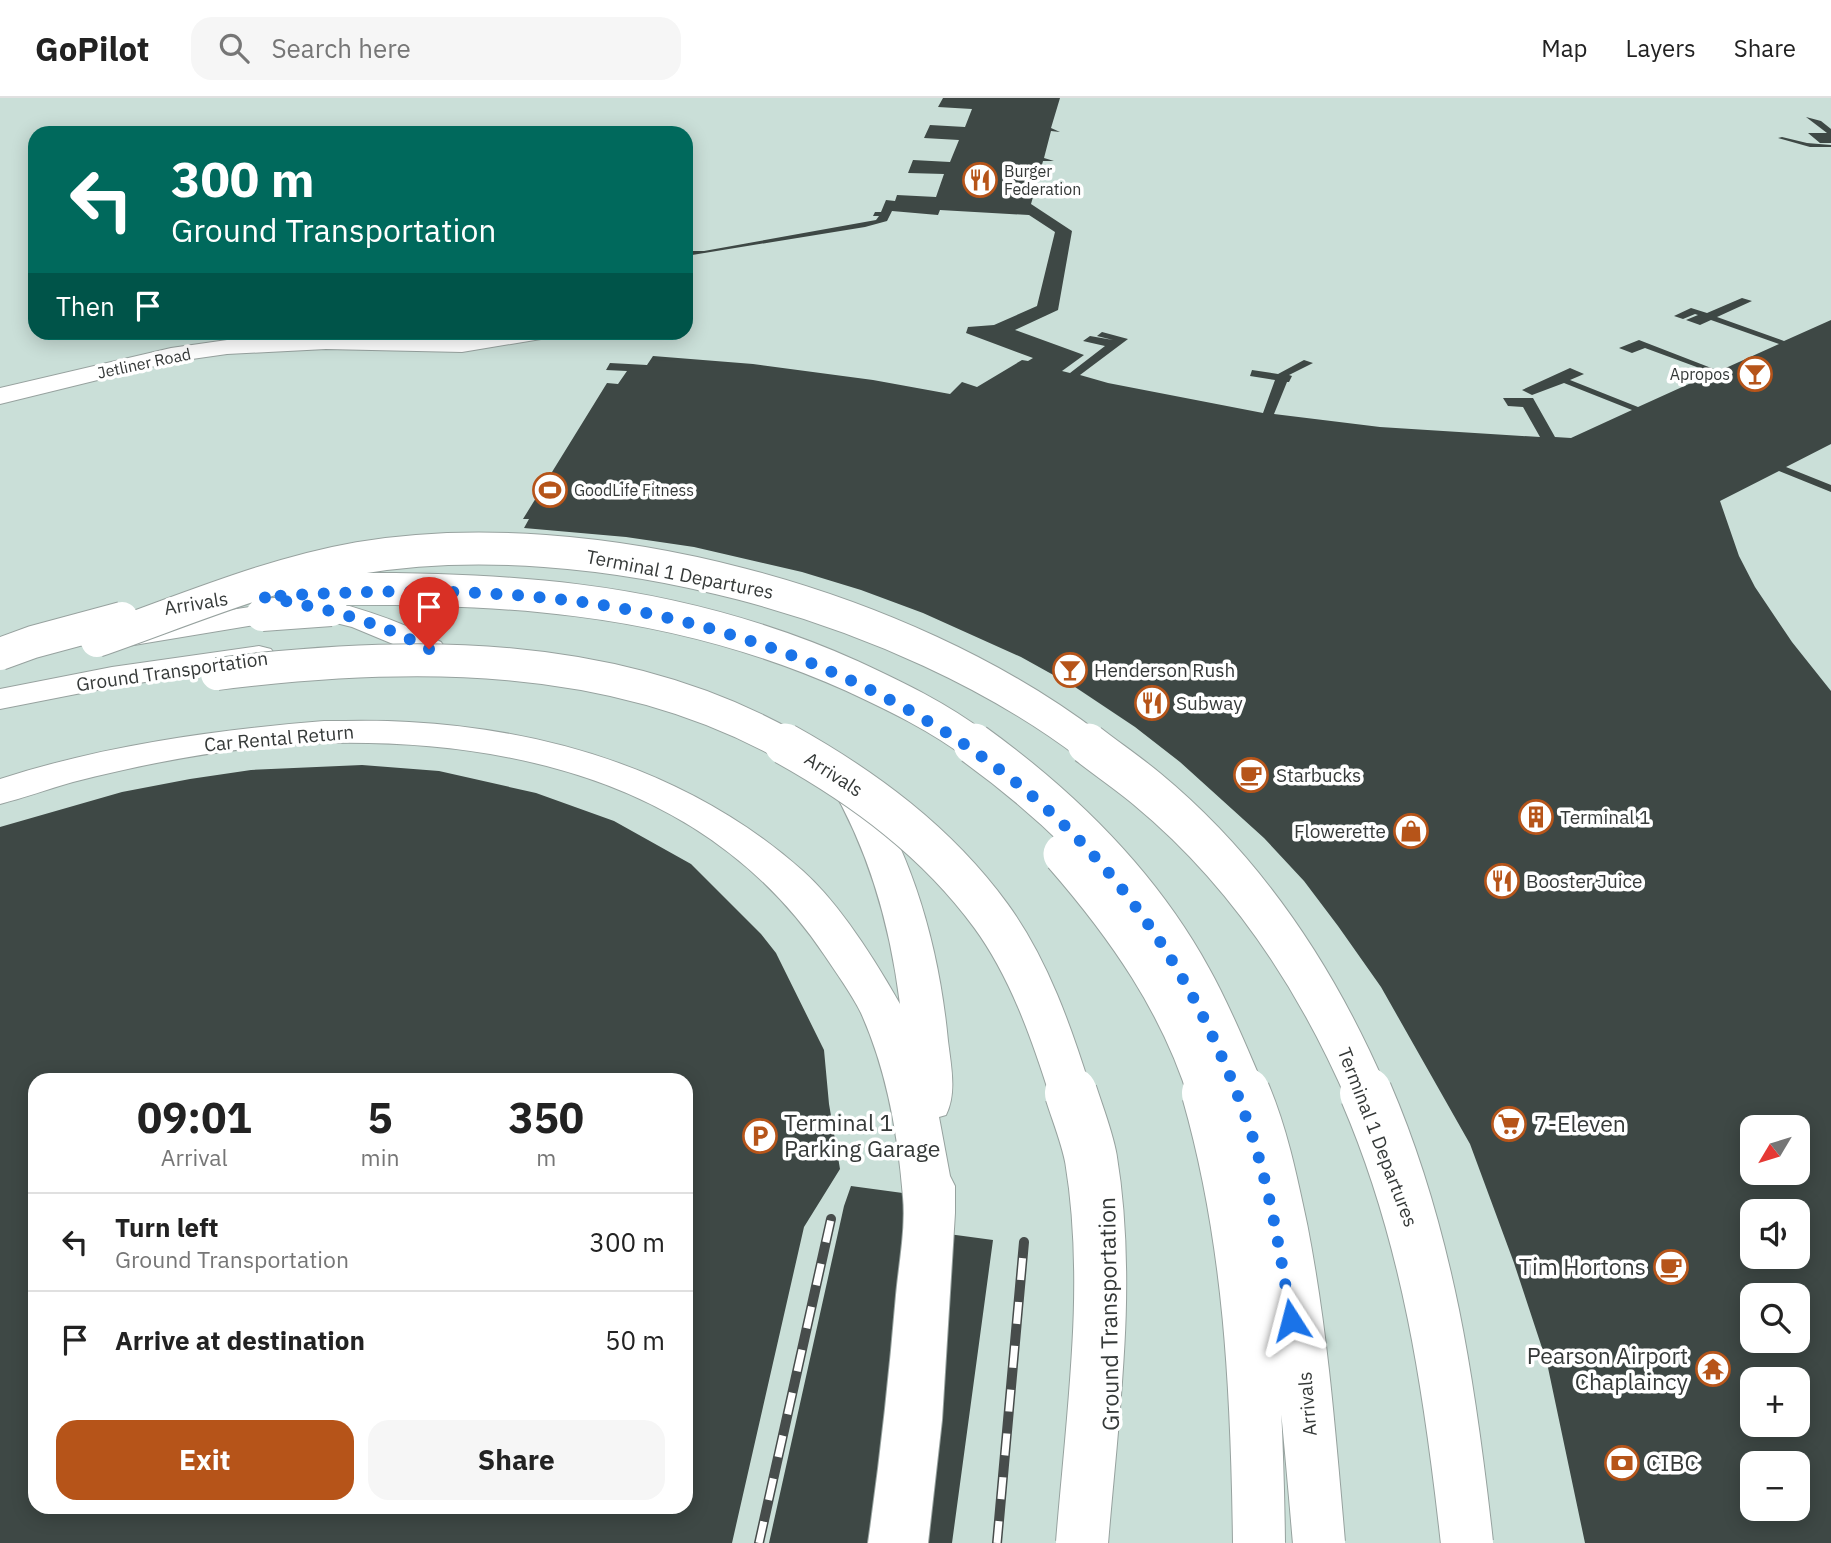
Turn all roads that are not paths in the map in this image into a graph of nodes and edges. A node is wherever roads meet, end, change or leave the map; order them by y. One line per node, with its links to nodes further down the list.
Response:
1 (492, 340): 2 (street, Jetliner Road)
2 (0, 396)
3 (262, 597): 4 (street); 7 (street, Ground Transportation); 18 (street)
4 (153, 611): 6 (street); 8 (street)
5 (97, 641): 8 (street); 17 (street, bridge); 20 (street, Terminal 1 Departures, bridge)
6 (8, 646): 19 (street, Arrivals, bridge)
7 (429, 649): 9 (street, Ground Transportation); 11 (street, Ground Transportation)
8 (0, 664)
9 (0, 699)
10 (0, 724): 15 (street, Arrivals, bridge)
11 (835, 764): 13 (street, Ground Transportation); 16 (street, Ground Transportation)
12 (0, 792): 13 (street, Car Rental Return)
13 (930, 1213): 14 (street, Ground Transportation)
14 (898, 1543)
15 (1082, 1543)
16 (1104, 1543)
17 (1259, 1543)
18 (1312, 1543)
19 (1319, 1543)
20 (1467, 1543)

